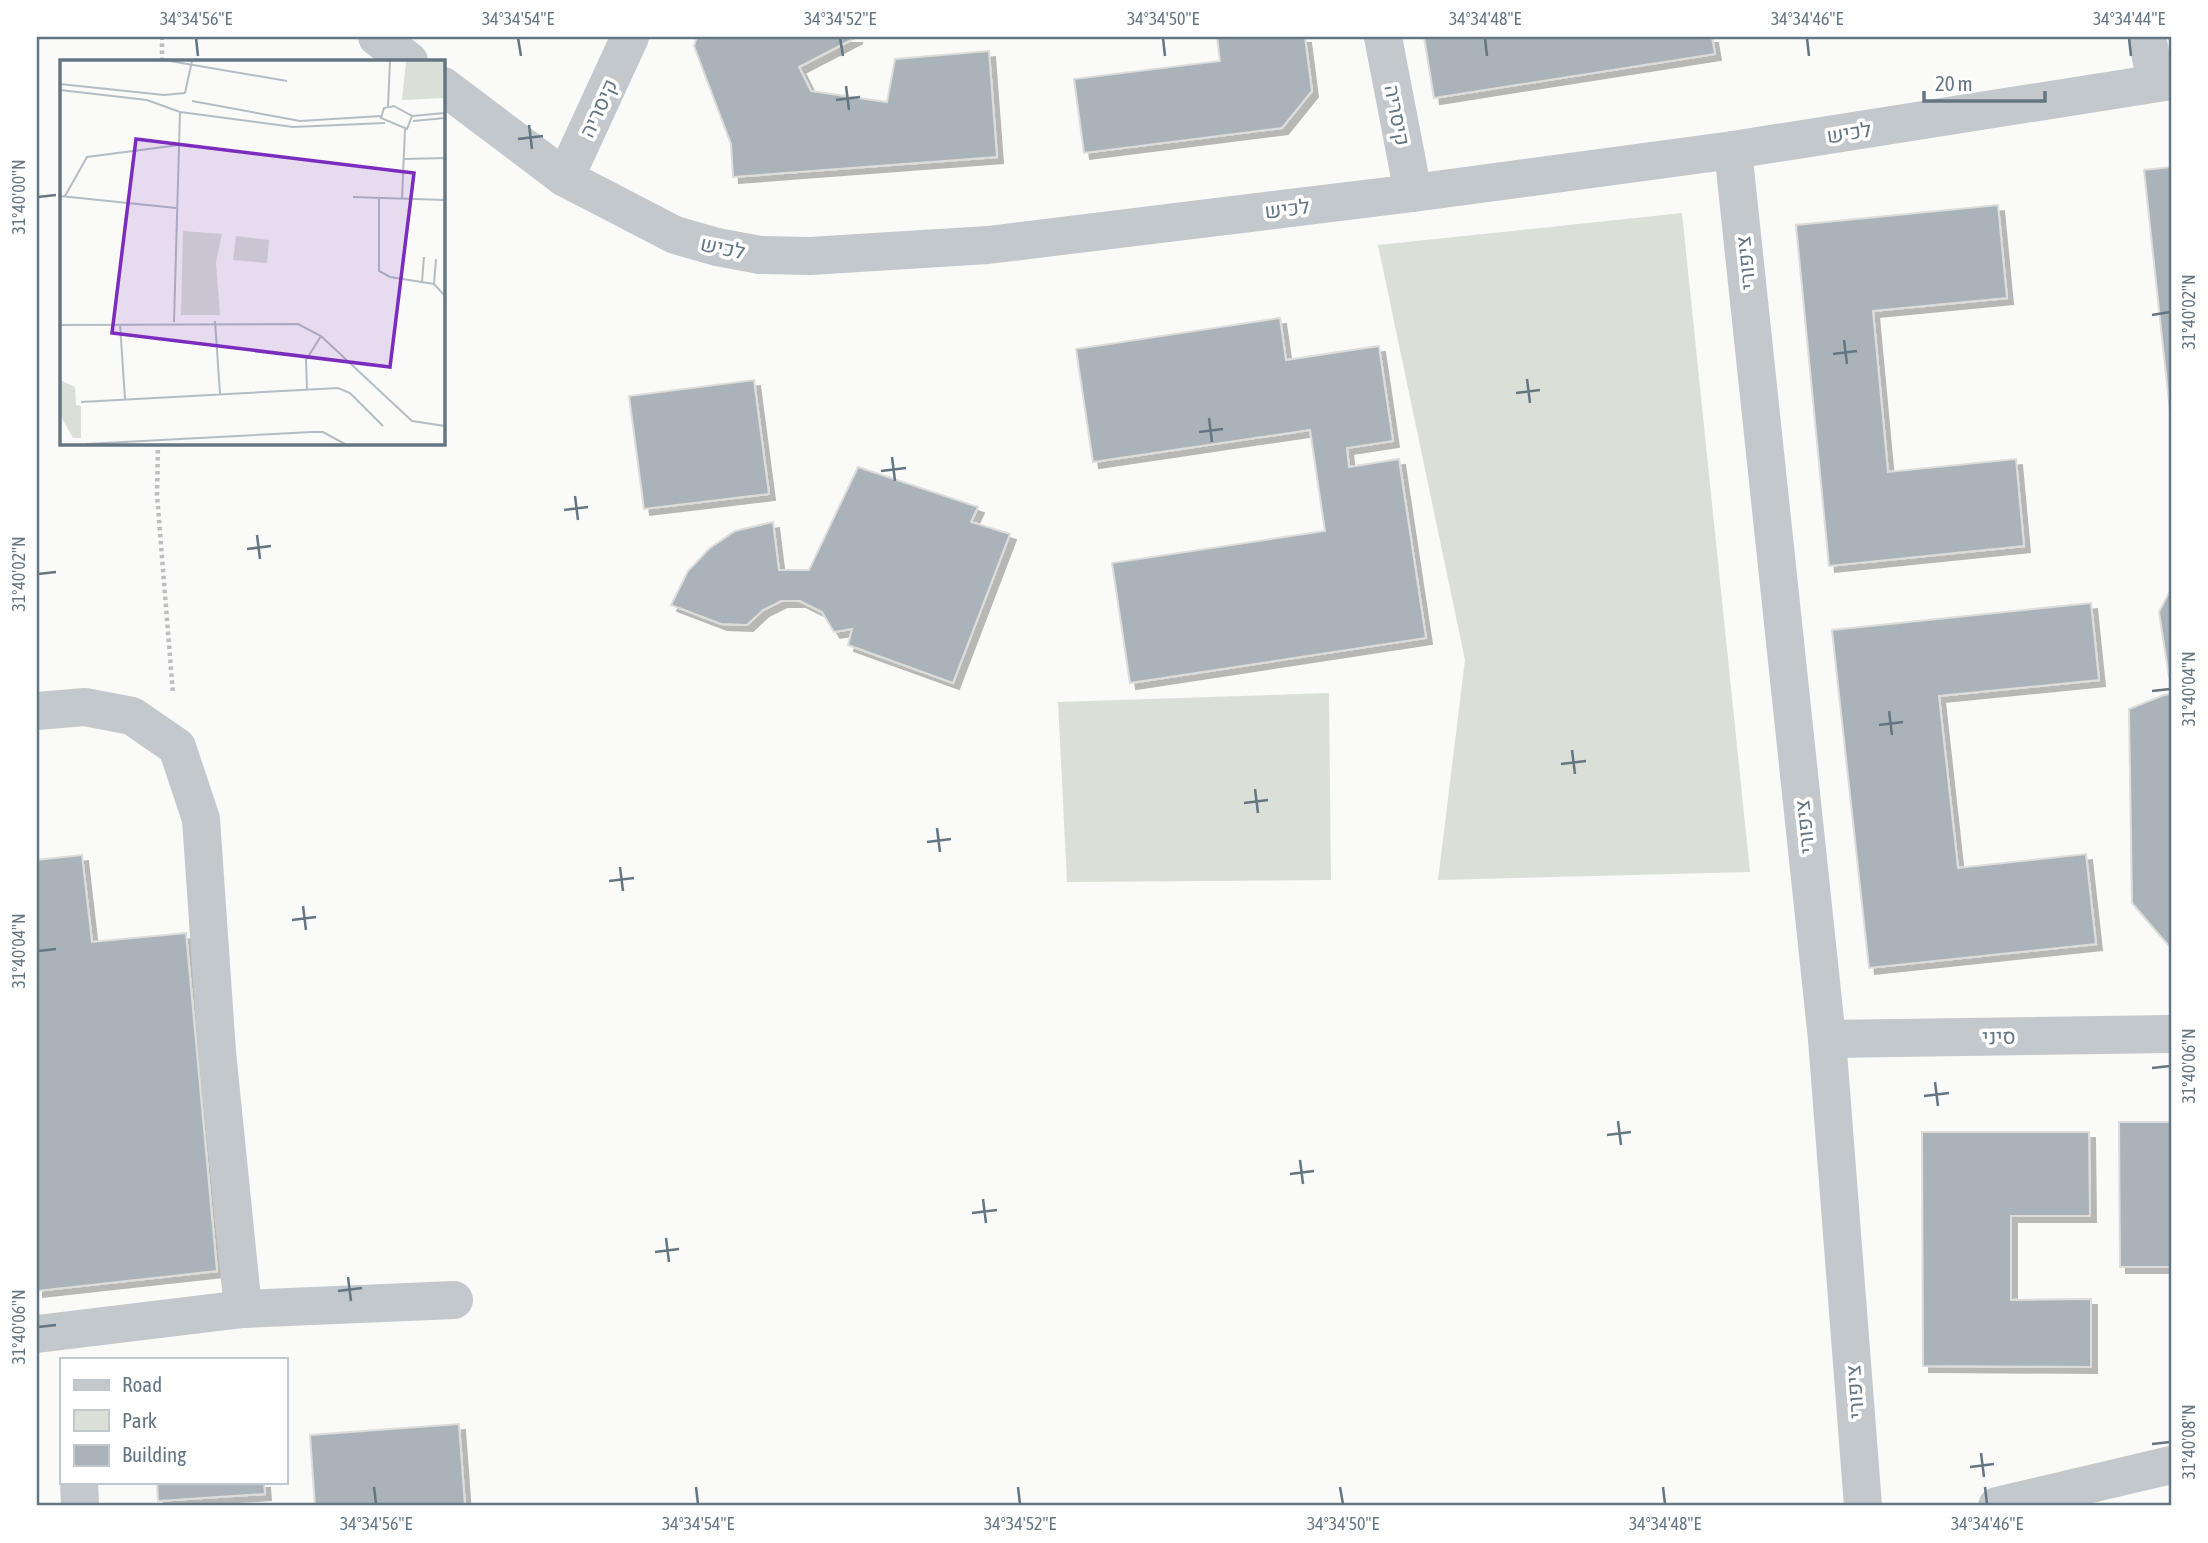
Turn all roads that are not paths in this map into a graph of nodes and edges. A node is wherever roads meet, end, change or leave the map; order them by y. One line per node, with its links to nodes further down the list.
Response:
1 (377, 37): 5 (street)
2 (631, 37): 9 (street, קיסריה)
3 (1383, 37): 10 (street, קיסריה)
4 (2147, 37): 6 (street)
5 (409, 60)
6 (2164, 82): 8 (street, לכיש)
7 (444, 87): 9 (street, לכיש)
8 (1733, 150): 10 (street, לכיש); 13 (street, ציפורי)
9 (565, 178): 10 (street, לכיש)
10 (1413, 193)
11 (37, 711): 15 (street)
12 (2171, 1034): 13 (street, סיני)
13 (1827, 1039): 20 (street, ציפורי)
14 (454, 1300): 15 (street)
15 (243, 1309): 16 (street)
16 (58, 1341)
17 (2171, 1465): 21 (street)
18 (79, 1484): 19 (street)
19 (80, 1506)
20 (1863, 1506)
21 (1997, 1506)

